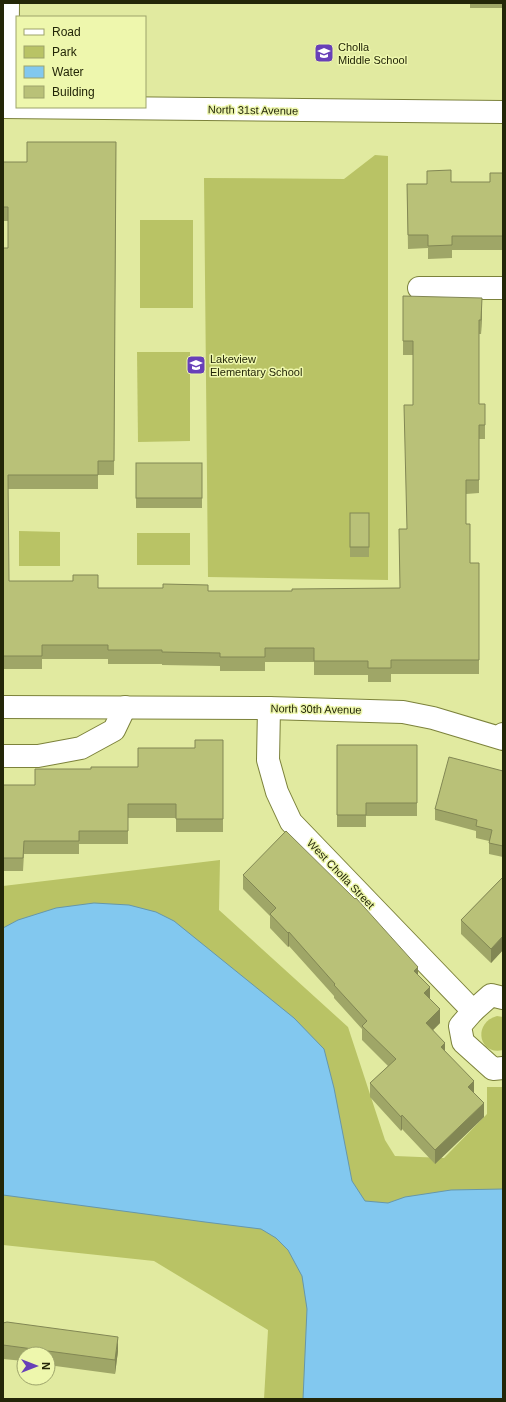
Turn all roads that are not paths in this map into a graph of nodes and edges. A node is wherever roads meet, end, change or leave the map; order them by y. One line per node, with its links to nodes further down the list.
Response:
1 (8, 3): 2 (street)
2 (5, 107): 3 (street, North 31st Avenue)
3 (16, 107)
4 (105, 108): 5 (street, North 31st Avenue)
5 (503, 112)
6 (419, 288): 7 (street)
7 (503, 288)
8 (3, 707): 9 (street, North 30th Avenue)
9 (125, 707): 10 (street, North 30th Avenue); 13 (street)
10 (269, 708): 12 (street, North 30th Avenue); 15 (street, West Cholla Street)
11 (503, 734): 12 (street)
12 (503, 739)
13 (3, 756)
14 (503, 998): 15 (street)
15 (473, 1011): 16 (street)
16 (503, 1068)

